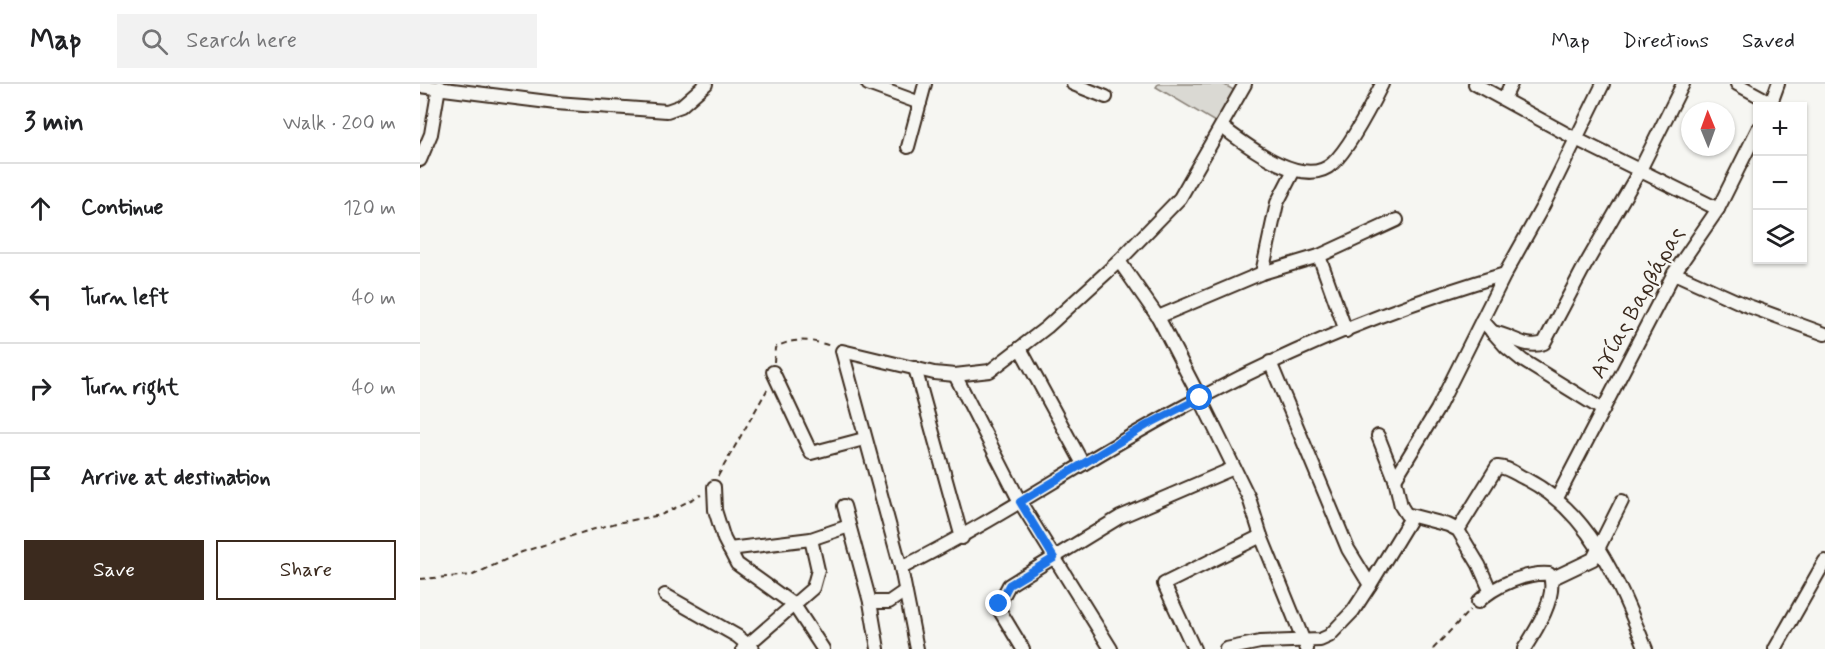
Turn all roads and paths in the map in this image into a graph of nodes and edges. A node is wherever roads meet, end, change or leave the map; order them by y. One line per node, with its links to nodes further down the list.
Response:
1 (706, 84): 15 (street)
2 (868, 84): 20 (street)
3 (926, 84): 20 (street)
4 (1072, 84): 16 (street)
5 (1245, 84): 21 (street)
6 (1382, 84): 26 (street)
7 (1475, 84): 17 (street)
8 (1511, 84): 17 (street)
9 (1603, 84): 22 (street)
10 (1683, 84): 27 (street)
11 (1737, 84): 18 (street)
12 (1779, 84): 19 (street)
13 (420, 86): 14 (street)
14 (439, 87): 15 (street); 25 (street)
15 (506, 90)
16 (1106, 97)
17 (1504, 99): 22 (street)
18 (1766, 102)
19 (1772, 102)
20 (920, 103): 24 (street)
21 (1222, 126): 26 (street); 31 (street)
22 (1576, 139): 27 (street); 34 (street)
23 (1753, 139): 28 (street, Αγίας Βαρβάρας)
24 (908, 147)
25 (420, 160)
26 (1294, 170): 32 (street)
27 (1640, 170): 28 (street); 38 (street)
28 (1718, 208): 33 (street, Αγίας Βαρβάρας)
29 (1397, 220): 30 (street)
30 (1319, 256): 32 (street); 37 (street)
31 (1119, 261): 35 (street); 40 (street)
32 (1262, 273): 35 (street)
33 (1674, 273): 39 (street); 47 (street, Αγίας Βαρβάρας)
34 (1504, 274): 36 (street); 37 (street)
35 (1158, 317): 46 (street)
36 (1482, 320): 38 (street); 52 (street)
37 (1346, 331): 42 (street)
38 (1492, 332): 47 (street)
39 (1825, 334)
40 (1020, 348): 45 (street); 50 (street)
41 (842, 351): 43 (street); 44 (path); 49 (street)
42 (1270, 362): 46 (street); 71 (street)
43 (915, 368): 45 (street); 62 (street)
44 (773, 372): 49 (street); 53 (path)
45 (955, 375): 56 (street)
46 (1200, 398): 50 (street); 51 (street)
47 (1603, 410): 54 (street, Αγίας Βαρβάρας)
48 (1378, 436): 52 (street)
49 (864, 439): 68 (street)
50 (1083, 464): 56 (street)
51 (1234, 468): 61 (street); 66 (street)
52 (1395, 479): 58 (street)
53 (714, 487): 65 (street); 69 (path)
54 (1557, 498): 60 (street); 64 (street)
55 (1622, 501): 64 (street)
56 (1020, 502): 62 (street); 66 (street)
57 (844, 506): 59 (street)
58 (1412, 516): 60 (street); 71 (street)
59 (849, 526): 63 (street); 75 (street)
60 (1458, 530): 72 (street)
61 (1261, 536): 78 (street); 85 (street)
62 (962, 538): 68 (street)
63 (811, 539): 65 (street); 77 (street)
64 (1599, 548): 70 (street); 89 (street)
65 (729, 549): 77 (street)
66 (1054, 558): 83 (street); 84 (street)
67 (1825, 564): 90 (street)
68 (901, 568): 73 (street)
69 (420, 579)
70 (1551, 579): 72 (street); 88 (street)
71 (1370, 585): 78 (street)
72 (1490, 590): 76 (street)
73 (905, 591): 75 (street); 82 (street)
74 (665, 596): 79 (street)
75 (870, 602): 81 (street)
76 (1478, 602): 87 (path)
77 (794, 605): 79 (street); 80 (street)
78 (1306, 645): 86 (street)
79 (749, 647)
80 (824, 649)
81 (878, 649)
82 (917, 649)
83 (1023, 649)
84 (1111, 649)
85 (1194, 649)
86 (1226, 649)
87 (1433, 649)
88 (1524, 649)
89 (1646, 649)
90 (1775, 649)

